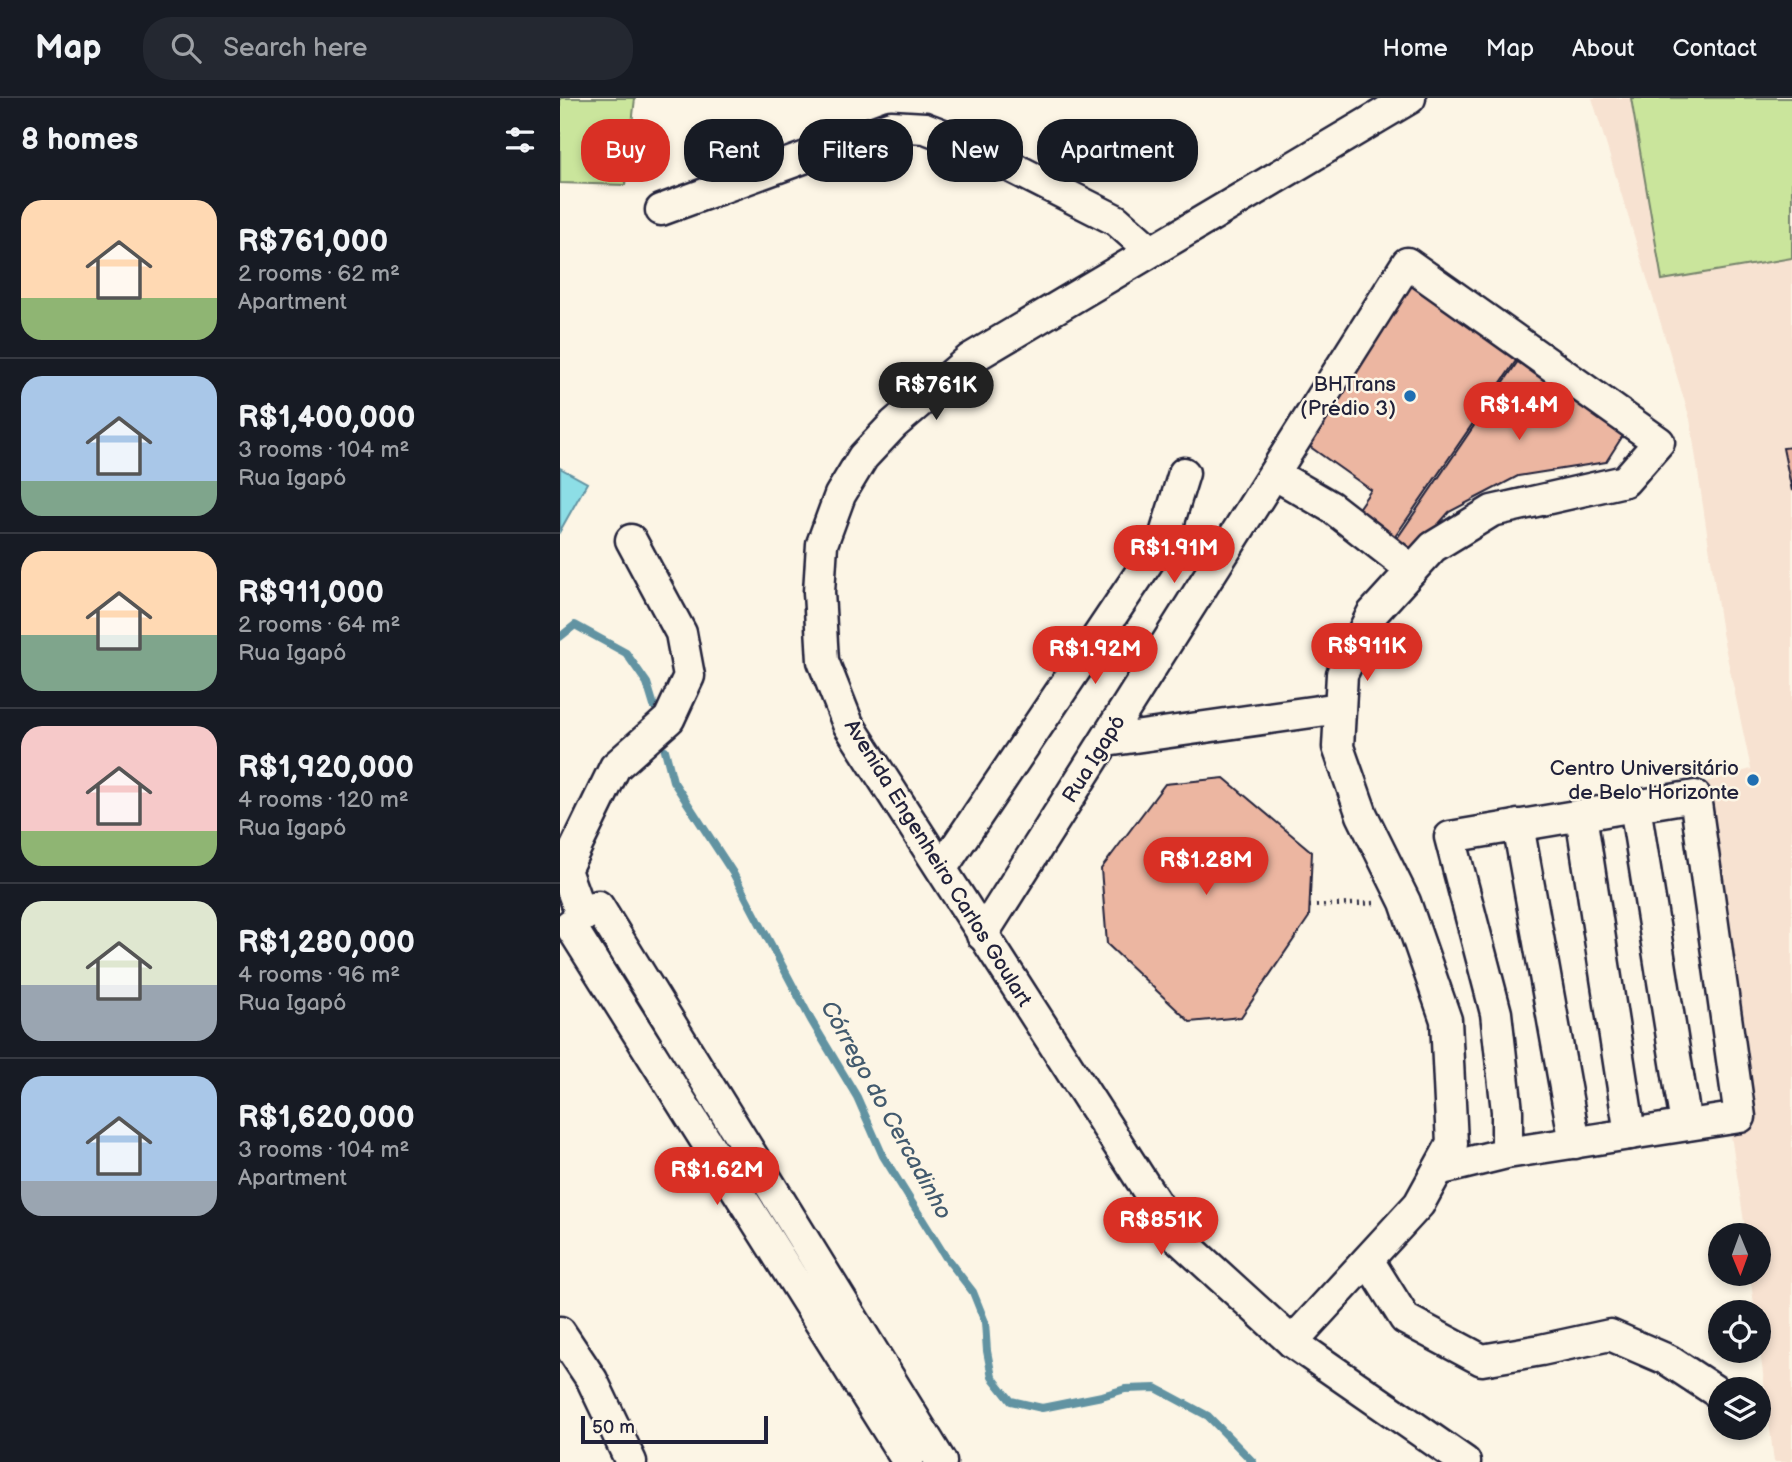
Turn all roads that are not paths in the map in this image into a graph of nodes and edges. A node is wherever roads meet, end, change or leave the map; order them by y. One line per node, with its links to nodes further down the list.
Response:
1 (1410, 98): 3 (street, Avenida Engenheiro Carlos Goulart)
2 (662, 210): 3 (street)
3 (1151, 251): 13 (street, Avenida Engenheiro Carlos Goulart)
4 (1184, 473): 13 (street)
5 (1274, 474): 7 (street); 7 (street, Rua Igapó); 9 (street, Rua Igapó)
6 (631, 540): 14 (street)
7 (1412, 570): 8 (street)
8 (1340, 708): 9 (street); 20 (street)
9 (1106, 741): 15 (street, Rua Igapó)
10 (1636, 806): 11 (street); 16 (street); 16 (street)
11 (1581, 815): 12 (street); 17 (street)
12 (1518, 825): 18 (street); 19 (street)
13 (942, 868): 15 (street, Avenida Engenheiro Carlos Goulart)
14 (582, 917): 26 (street); 27 (street)
15 (982, 935): 23 (street, Avenida Engenheiro Carlos Goulart)
16 (1686, 1125): 17 (street)
17 (1630, 1134): 18 (street)
18 (1575, 1143): 19 (street)
19 (1507, 1153): 20 (street)
20 (1438, 1170): 21 (street)
21 (1368, 1260): 23 (street); 24 (street)
22 (560, 1332): 25 (street)
23 (1292, 1342): 28 (street, Avenida Engenheiro Carlos Goulart)
24 (1708, 1386)
25 (631, 1462)
26 (908, 1462)
27 (941, 1462)
28 (1465, 1462)

